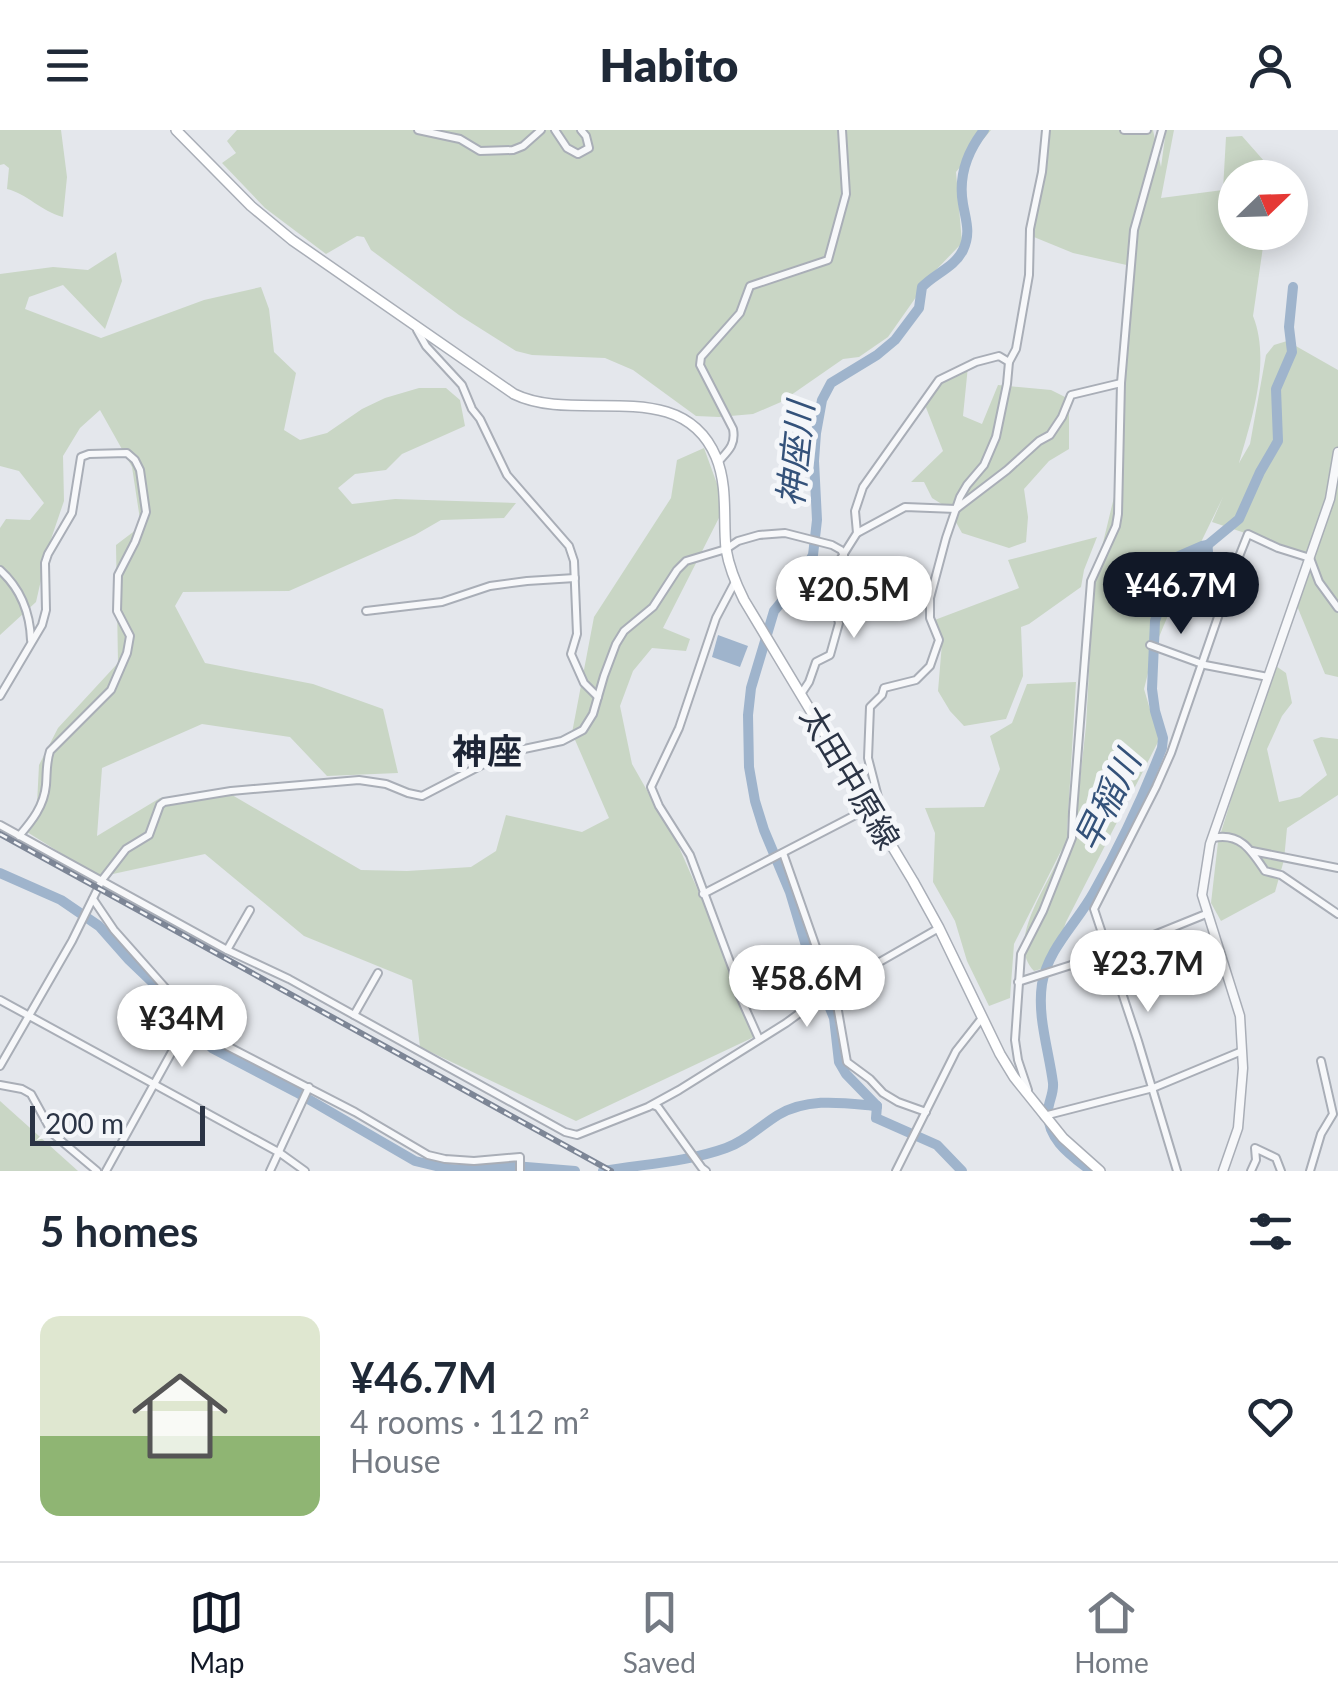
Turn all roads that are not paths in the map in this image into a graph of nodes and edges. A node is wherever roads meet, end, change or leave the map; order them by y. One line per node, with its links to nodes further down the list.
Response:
1 (176, 130): 11 (main road, 太田中原線)
2 (418, 130): 3 (street)
3 (541, 130)
4 (556, 130): 5 (street)
5 (580, 130)
6 (842, 130): 15 (street)
7 (1046, 130): 12 (street)
8 (1124, 130): 9 (street)
9 (1147, 130)
10 (1162, 130): 13 (street)
11 (415, 327): 15 (main road, 太田中原線); 22 (street)
12 (1009, 362): 16 (street); 17 (street)
13 (1121, 383): 16 (street); 50 (street)
14 (1338, 452): 20 (street)
15 (718, 462): 18 (main road, 太田中原線)
16 (956, 509): 17 (street); 33 (street)
17 (857, 533): 19 (street)
18 (726, 549): 19 (street); 23 (main road, 太田中原線); 32 (street)
19 (844, 556): 30 (street)
20 (1310, 558): 24 (street); 28 (street); 29 (street)
21 (0, 570): 26 (street)
22 (575, 578): 25 (street); 32 (street)
23 (735, 581): 30 (main road, 太田中原線); 41 (street)
24 (1338, 608)
25 (366, 611)
26 (31, 641): 31 (street); 35 (street)
27 (1150, 646): 28 (street)
28 (1201, 663): 29 (street); 48 (street)
29 (1268, 677): 36 (street)
30 (801, 694): 33 (main road, 太田中原線)
31 (0, 696)
32 (598, 696): 40 (street)
33 (870, 808): 38 (street); 46 (main road, 太田中原線)
34 (0, 826): 35 (street)
35 (18, 836): 40 (street)
36 (1213, 838): 37 (street); 44 (street)
37 (1251, 851): 39 (street); 45 (street)
38 (783, 852): 41 (street); 51 (street)
39 (1338, 868)
40 (102, 880): 42 (street); 47 (street)
41 (704, 894): 57 (street)
42 (92, 898): 54 (street); 63 (street)
43 (250, 910): 47 (street)
44 (1206, 914): 48 (street); 58 (street)
45 (1338, 914)
46 (939, 928): 51 (street); 55 (main road, 太田中原線)
47 (227, 950): 53 (street)
48 (1109, 952): 50 (street); 64 (street)
49 (378, 973): 53 (street)
50 (1018, 982): 65 (street)
51 (834, 988): 57 (street); 67 (street)
52 (0, 1000): 54 (street)
53 (354, 1015): 66 (street)
54 (29, 1016): 60 (street); 61 (street)
55 (982, 1018): 65 (main road, 太田中原線); 67 (street)
56 (179, 1039): 61 (street)
57 (759, 1040): 66 (street)
58 (1242, 1052): 64 (street); 79 (street)
59 (1321, 1061): 82 (street)
60 (0, 1066)
61 (154, 1084): 69 (street); 71 (street)
62 (0, 1085): 70 (street)
63 (308, 1087): 69 (street); 74 (street)
64 (1153, 1088): 68 (street); 78 (street)
65 (1029, 1096): 68 (main road, 太田中原線)
66 (652, 1104): 75 (street)
67 (926, 1112): 76 (street)
68 (1044, 1116): 77 (main road, 太田中原線)
69 (280, 1153): 72 (street); 73 (street)
70 (96, 1171)
71 (106, 1171)
72 (270, 1171)
73 (305, 1171)
74 (520, 1171)
75 (706, 1171)
76 (896, 1171)
77 (1100, 1171)
78 (1177, 1171)
79 (1223, 1171)
80 (1251, 1171): 81 (street)
81 (1281, 1171)
82 (1310, 1171)

